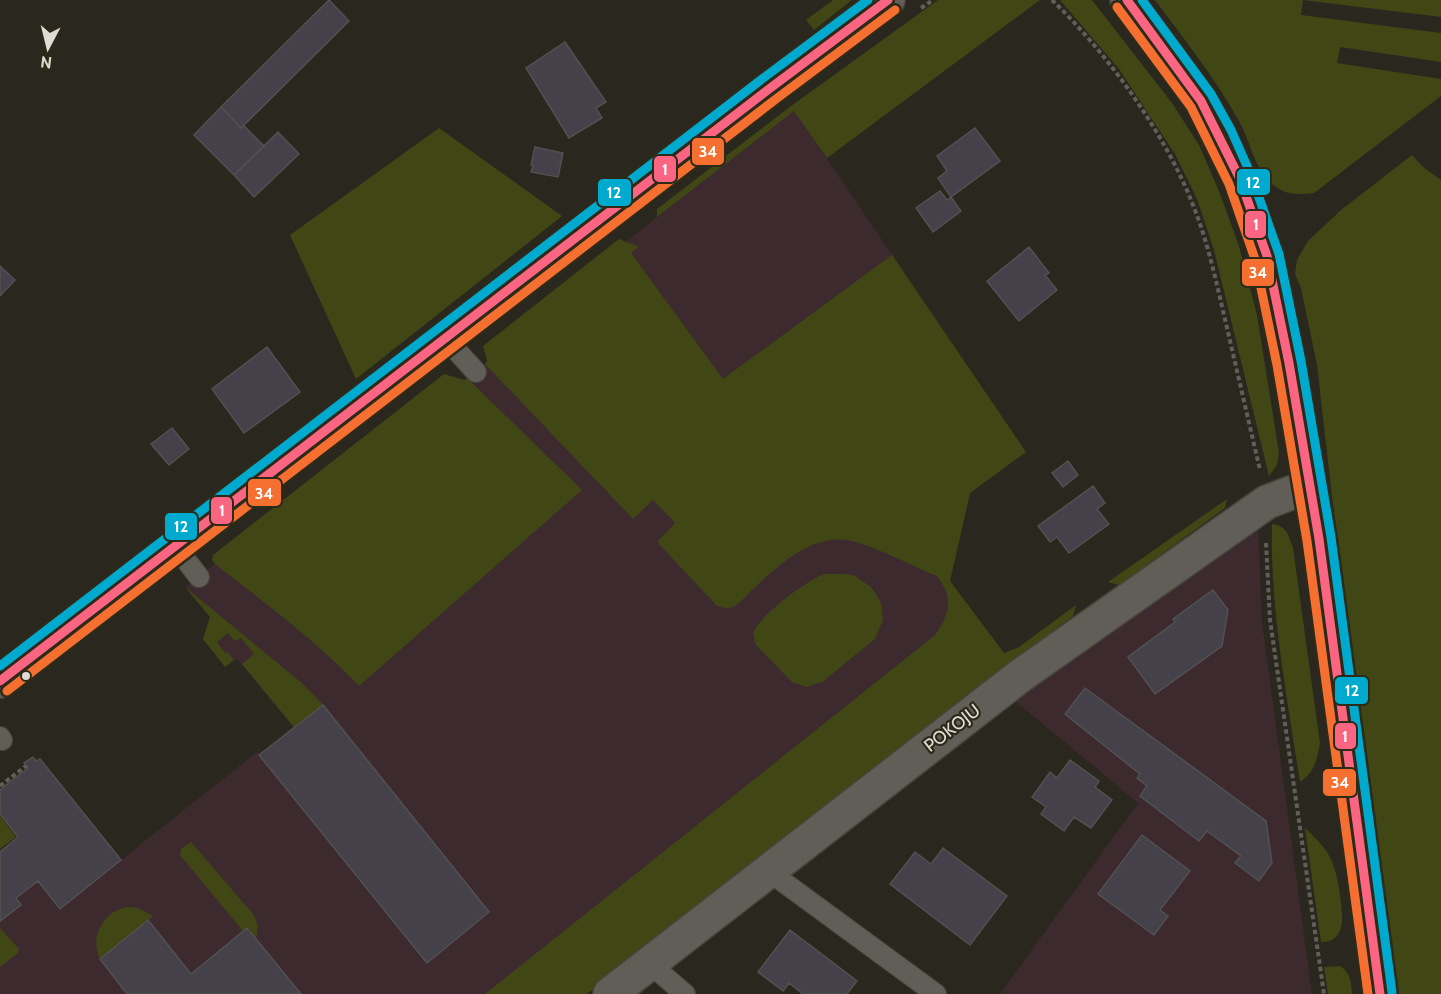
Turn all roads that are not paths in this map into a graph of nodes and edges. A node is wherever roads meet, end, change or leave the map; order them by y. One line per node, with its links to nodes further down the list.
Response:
1 (888, 0): 3 (street)
2 (1127, 0): 5 (street)
3 (445, 338): 4 (lane); 6 (street)
4 (476, 372)
5 (1310, 486): 9 (street, POKOJU); 14 (street)
6 (176, 546): 7 (lane); 8 (street)
7 (199, 577)
8 (0, 681)
9 (767, 870): 10 (street, POKOJU); 13 (lane)
10 (649, 963): 11 (street, POKOJU); 12 (lane)
11 (610, 994)
12 (685, 994)
13 (936, 994)
14 (1380, 994)

